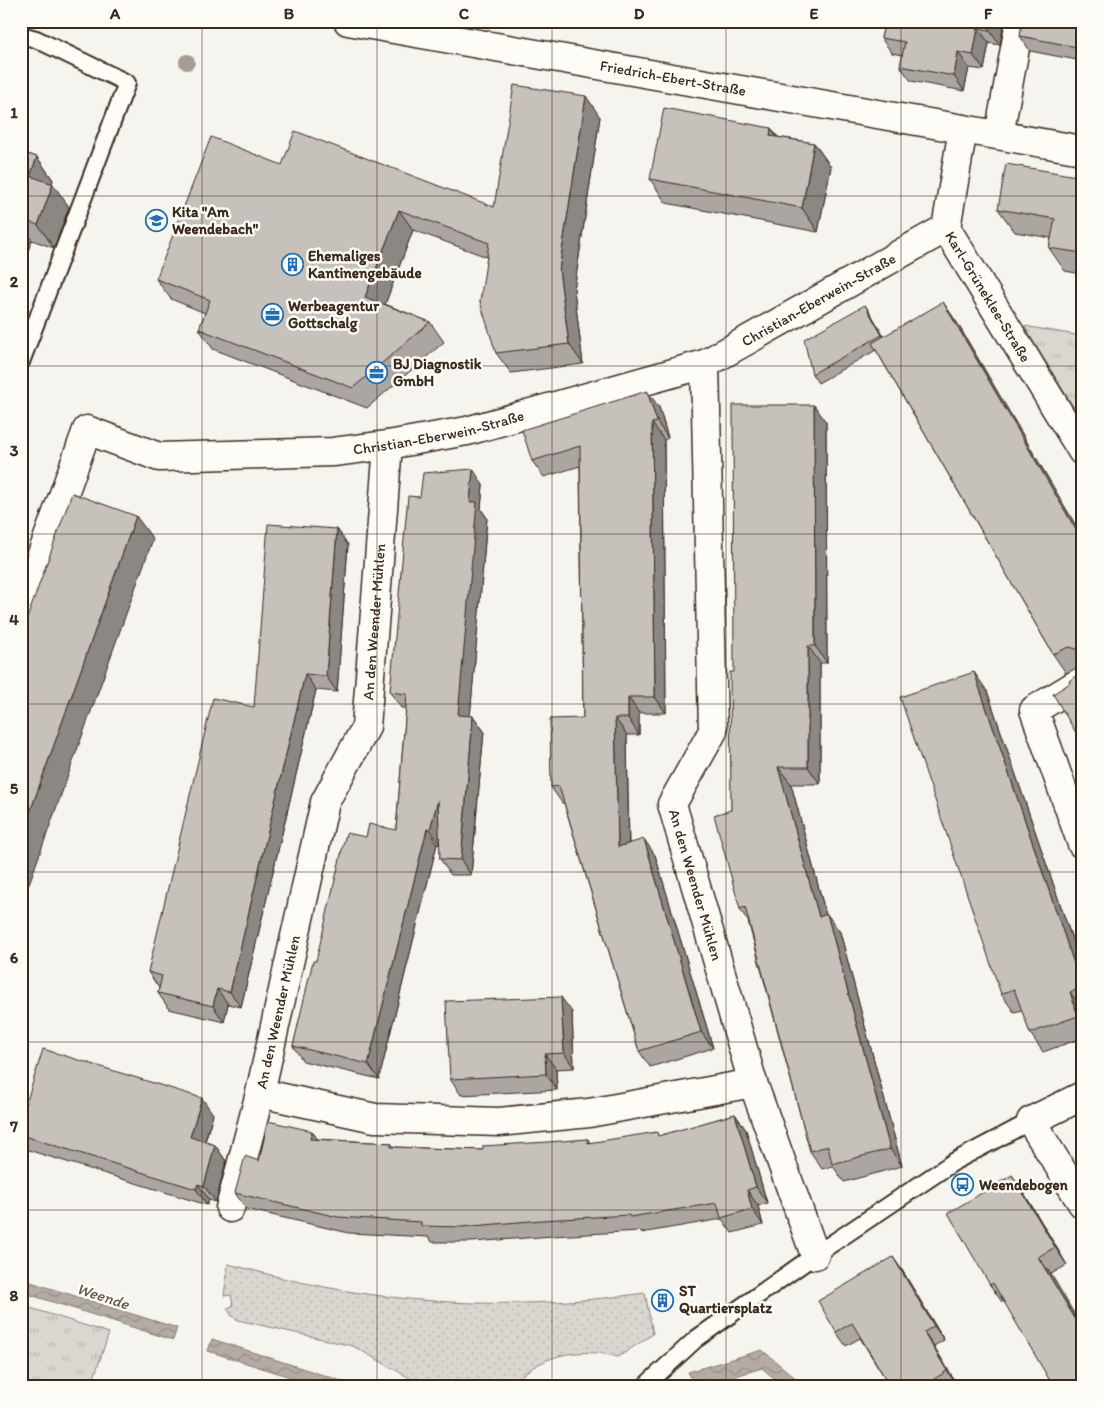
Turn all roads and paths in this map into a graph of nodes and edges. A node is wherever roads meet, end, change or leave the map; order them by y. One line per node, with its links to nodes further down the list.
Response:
1 (348, 21): 4 (street, Friedrich-Ebert-Straße)
2 (1020, 21): 5 (street)
3 (21, 35): 8 (lane)
4 (964, 129): 5 (street, Friedrich-Ebert-Straße); 7 (street, Karl-Grüneklee-Straße)
5 (999, 136): 6 (street, Friedrich-Ebert-Straße)
6 (1082, 150)
7 (946, 228): 9 (street, Christian-Eberwein-Straße); 11 (street, Karl-Grüneklee-Straße)
8 (21, 362)
9 (705, 364): 10 (street, Christian-Eberwein-Straße); 15 (street, An den Weender Mühlen)
10 (388, 446): 12 (street, Christian-Eberwein-Straße); 16 (street, An den Weender Mühlen)
11 (1082, 451)
12 (21, 612)
13 (1082, 681): 14 (street)
14 (1082, 844)
15 (753, 1083): 16 (street, An den Weender Mühlen); 21 (street, An den Weender Mühlen)
16 (260, 1094): 20 (street)
17 (1082, 1096): 18 (street)
18 (1031, 1121): 19 (street); 21 (lane)
19 (1082, 1203)
20 (230, 1208)
21 (815, 1255): 22 (lane)
22 (645, 1386)

